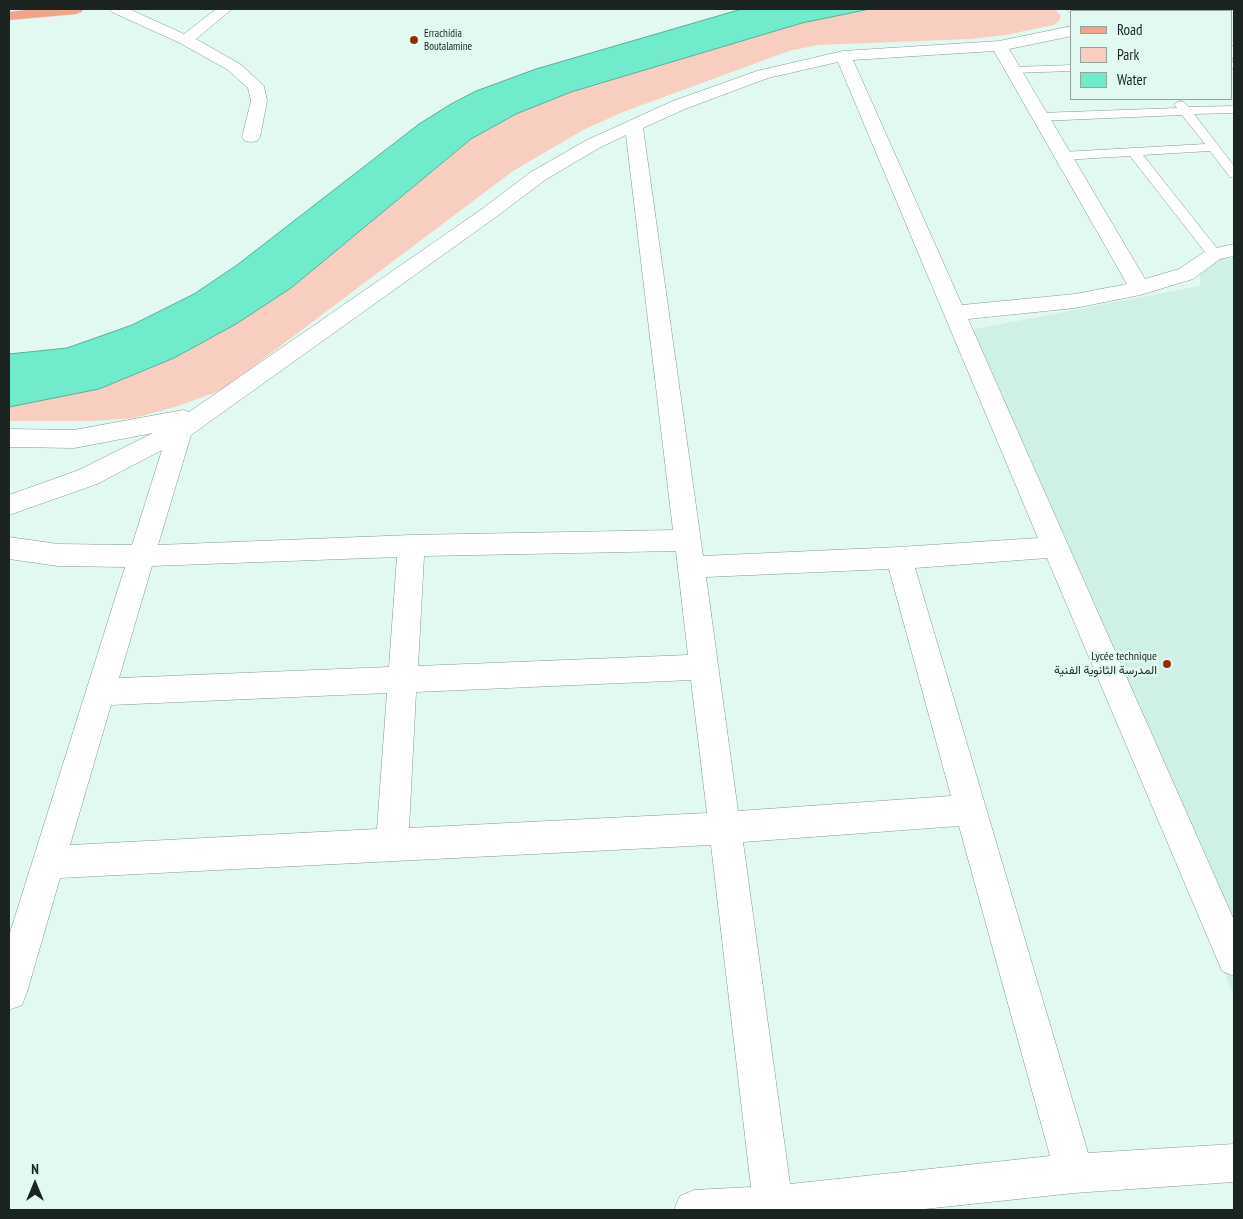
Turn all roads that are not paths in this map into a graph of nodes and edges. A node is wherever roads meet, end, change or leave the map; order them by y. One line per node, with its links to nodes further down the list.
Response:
1 (76, 9): 5 (main road)
2 (117, 9): 9 (street)
3 (225, 9): 9 (street)
4 (1215, 9): 6 (street)
5 (53, 10): 7 (main road)
6 (1195, 10)
7 (9, 16)
8 (1070, 31): 10 (street)
9 (186, 40): 19 (street)
10 (999, 46): 11 (street); 13 (street)
11 (844, 56): 18 (street); 27 (street)
12 (1070, 68): 13 (lane)
13 (1013, 70): 17 (street)
14 (1177, 100): 16 (lane)
15 (1234, 109): 16 (lane)
16 (1186, 111): 17 (lane); 20 (lane)
17 (1040, 117): 22 (street)
18 (634, 126): 28 (street); 34 (street)
19 (251, 137)
20 (1214, 147): 21 (lane); 23 (lane)
21 (1134, 152): 22 (lane); 25 (lane)
22 (1063, 156): 26 (street)
23 (1229, 160): 24 (lane)
24 (1234, 174)
25 (1224, 252): 26 (street)
26 (1140, 288): 27 (street)
27 (955, 313): 32 (street)
28 (189, 423): 29 (street); 30 (street); 35 (street)
29 (9, 438)
30 (9, 505)
31 (411, 546): 34 (street); 35 (street); 38 (street)
32 (1056, 547): 36 (street); 44 (street)
33 (9, 548): 35 (street)
34 (689, 553): 36 (street); 37 (street)
35 (142, 556): 39 (street)
36 (899, 558): 40 (street)
37 (703, 667): 38 (street); 41 (street)
38 (402, 680): 39 (street); 42 (street)
39 (100, 692): 43 (street)
40 (969, 810): 41 (street); 47 (street)
41 (724, 828): 42 (street); 48 (street)
42 (392, 845): 43 (street)
43 (48, 862): 45 (street)
44 (1234, 960)
45 (9, 992)
46 (1234, 1163): 47 (street)
47 (1074, 1173): 48 (street)
48 (773, 1208): 49 (street)
49 (694, 1210)

